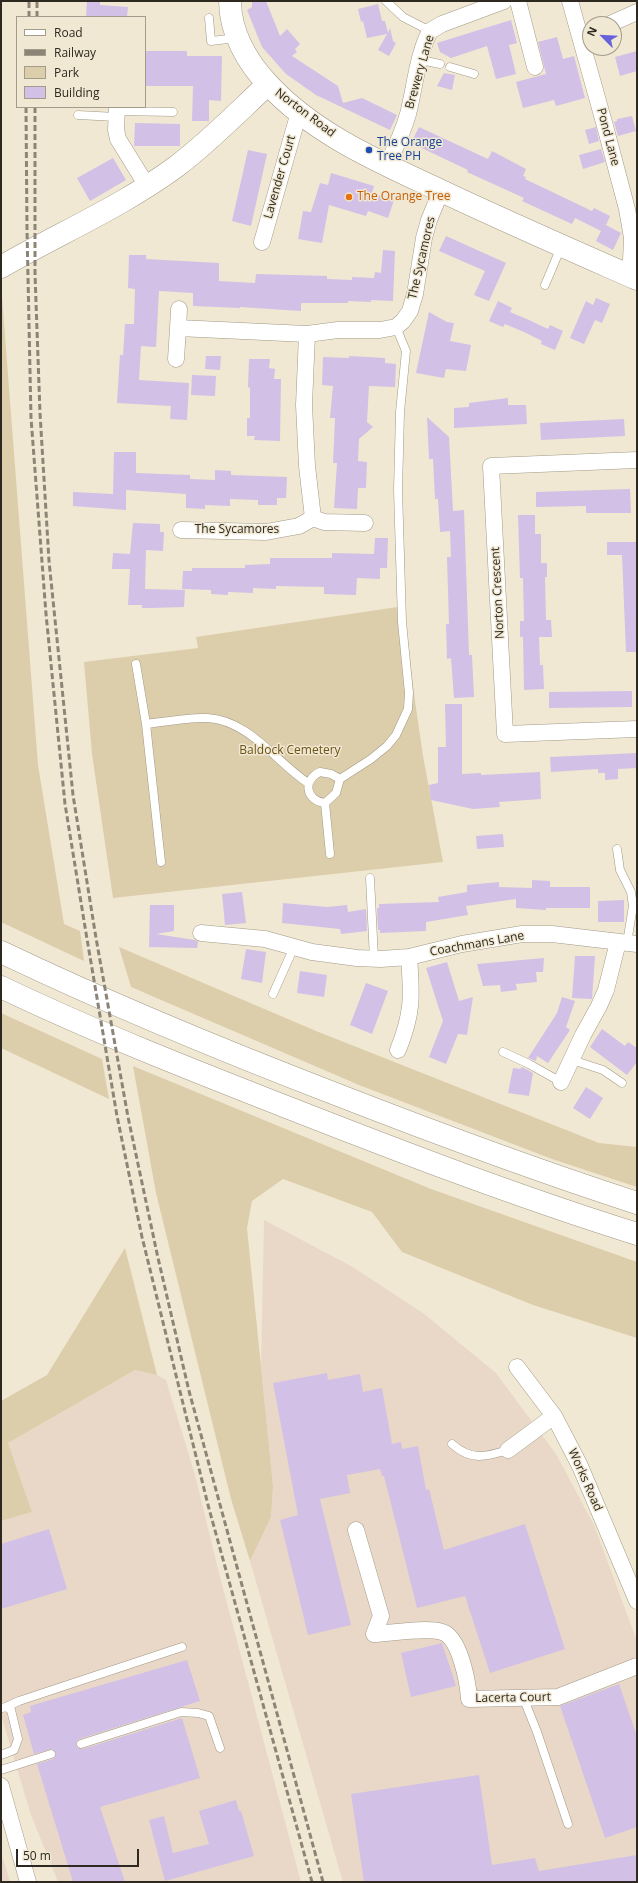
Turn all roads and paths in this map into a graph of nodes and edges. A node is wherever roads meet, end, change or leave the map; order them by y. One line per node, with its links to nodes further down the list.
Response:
1 (230, 1): 11 (main road)
2 (386, 1): 10 (lane)
3 (504, 1): 10 (street, Brewery Lane)
4 (518, 1): 16 (street)
5 (570, 1): 9 (street, Pond Lane)
6 (637, 12): 8 (street)
7 (209, 18): 11 (lane)
8 (622, 19)
9 (582, 28)
10 (430, 31): 13 (street, Brewery Lane)
11 (237, 38): 18 (main road)
12 (589, 56): 26 (street, Pond Lane)
13 (421, 60): 14 (lane); 23 (street, Brewery Lane)
14 (440, 64)
15 (450, 67): 17 (lane)
16 (535, 67)
17 (474, 74)
18 (268, 84): 21 (main road, Norton Road); 24 (main road, Norton Road)
19 (116, 112): 20 (lane); 22 (lane); 24 (street)
20 (173, 112)
21 (299, 112): 23 (main road, Norton Road); 27 (street, Lavender Court)
22 (78, 115)
23 (387, 165): 25 (main road, Norton Road)
24 (146, 186): 29 (main road, Norton Road)
25 (441, 191): 28 (main road, Norton Road); 33 (street, The Sycamores)
26 (632, 207): 30 (street, Pond Lane)
27 (262, 242)
28 (562, 246): 30 (main road, Norton Road); 31 (lane)
29 (1, 267)
30 (632, 276)
31 (545, 285)
32 (179, 309): 34 (street)
33 (396, 327): 35 (street); 44 (lane)
34 (178, 328): 35 (street); 36 (street)
35 (307, 334): 38 (street)
36 (176, 359)
37 (637, 460): 43 (street, Norton Crescent)
38 (313, 518): 39 (street); 40 (street, The Sycamores)
39 (365, 523)
40 (182, 530)
41 (136, 664): 42 (lane)
42 (146, 724): 45 (lane); 49 (lane)
43 (637, 729)
44 (340, 779): 45 (lane); 46 (lane)
45 (308, 783): 46 (lane)
46 (325, 803): 48 (lane)
47 (617, 849): 52 (lane)
48 (330, 854)
49 (161, 862)
50 (370, 878): 56 (lane)
51 (201, 933): 53 (street, Coachmans Lane)
52 (627, 943): 55 (street, Coachmans Lane); 61 (street)
53 (294, 947): 56 (street, Coachmans Lane); 58 (lane)
54 (1, 952): 64 (main road)
55 (409, 957): 56 (street, Coachmans Lane); 59 (street)
56 (374, 959)
57 (1, 987): 65 (main road)
58 (272, 994)
59 (398, 1050)
60 (503, 1052): 62 (lane)
61 (572, 1060): 62 (street); 63 (lane)
62 (561, 1082)
63 (622, 1083)
64 (637, 1203)
65 (637, 1234)
66 (517, 1367): 67 (street, Works Road)
67 (554, 1416): 69 (street); 71 (street, Works Road)
68 (452, 1444): 69 (lane)
69 (508, 1450)
70 (356, 1530): 74 (street, Lacerta Court)
71 (637, 1601)
72 (182, 1648): 75 (lane)
73 (637, 1666): 74 (street, Lacerta Court)
74 (523, 1697): 82 (lane)
75 (3, 1708): 78 (lane)
76 (81, 1744): 77 (lane)
77 (220, 1748)
78 (1, 1754)
79 (51, 1754): 80 (lane)
80 (1, 1770)
81 (1, 1786): 83 (street)
82 (568, 1824)
83 (28, 1882)

